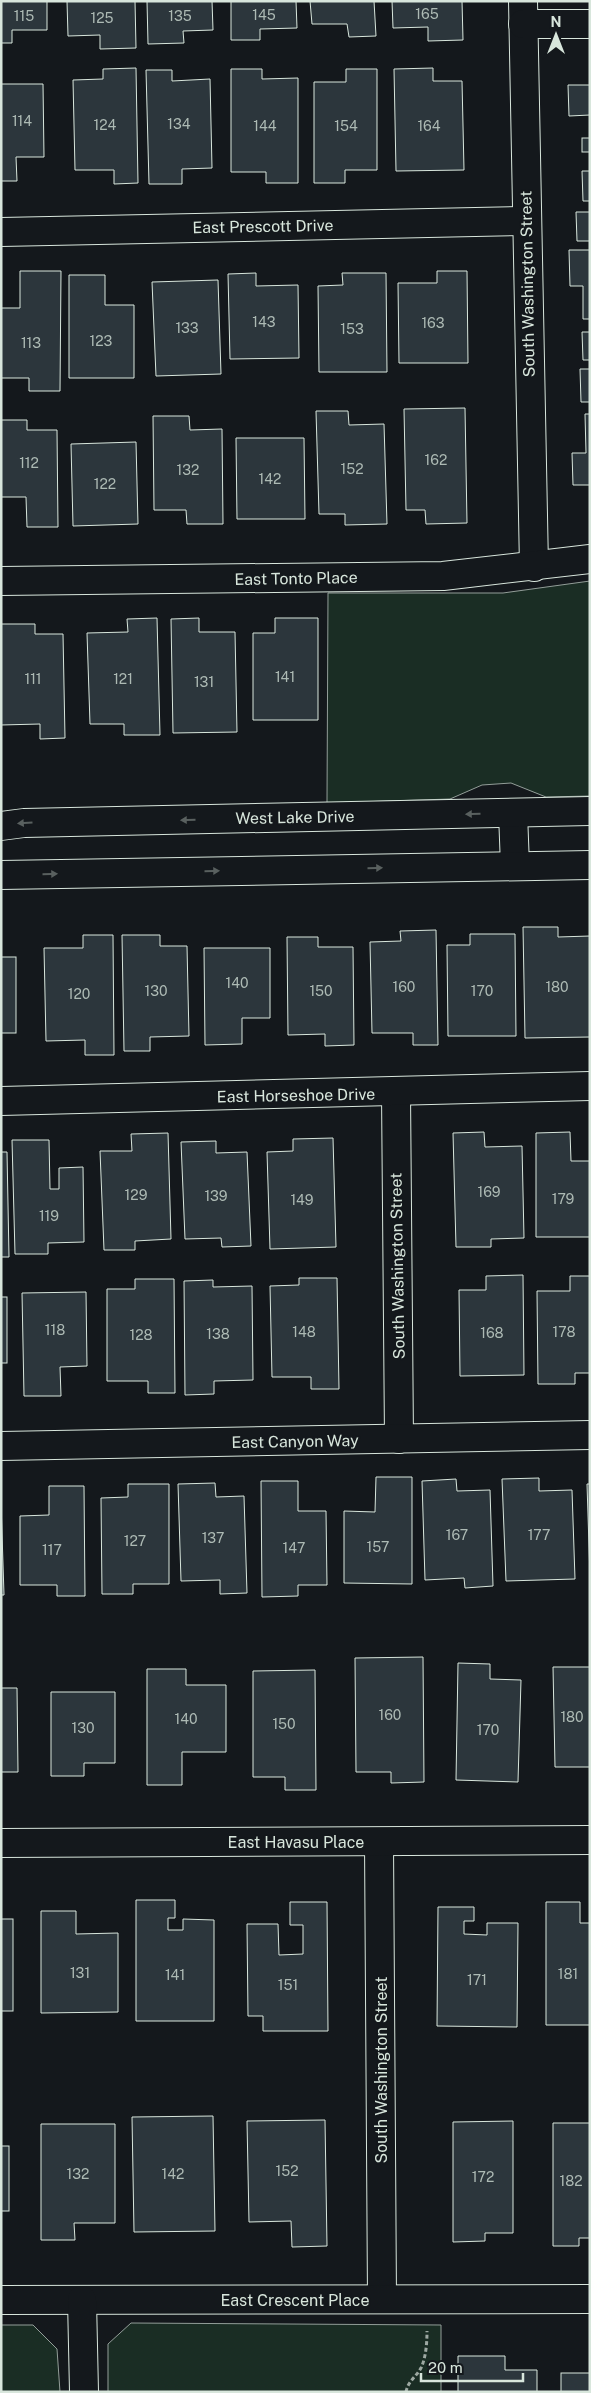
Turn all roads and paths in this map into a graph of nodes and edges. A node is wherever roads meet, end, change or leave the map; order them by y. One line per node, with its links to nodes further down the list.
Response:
1 (522, 13): 2 (street); 3 (street, South Washington Street)
2 (590, 24)
3 (525, 221): 4 (street, East Prescott Drive); 6 (street, South Washington Street)
4 (1, 232)
5 (590, 559): 6 (street, East Tonto Place)
6 (534, 567): 7 (street, East Tonto Place)
7 (1, 581)
8 (590, 811): 9 (street, West Lake Drive)
9 (513, 813): 10 (street, West Lake Drive, one-way to 10); 12 (street)
10 (1, 826)
11 (590, 864): 12 (street)
12 (515, 866): 13 (street, one-way to 12)
13 (1, 875)
14 (590, 1086): 15 (street, East Horseshoe Drive)
15 (396, 1092): 16 (street, East Horseshoe Drive); 18 (street, South Washington Street)
16 (1, 1101)
17 (590, 1436): 18 (street, East Canyon Way)
18 (399, 1439): 19 (street, East Canyon Way)
19 (1, 1446)
20 (590, 1840): 21 (street, East Havasu Place)
21 (379, 1842): 22 (street, East Havasu Place); 23 (street, South Washington Street)
22 (1, 1843)
23 (382, 2299): 24 (street, East Crescent Place); 26 (street, East Crescent Place)
24 (590, 2299)
25 (1, 2300): 26 (street, East Crescent Place)
26 (82, 2300): 28 (street)
27 (427, 2326): 29 (path)
28 (84, 2392)
29 (406, 2392)

